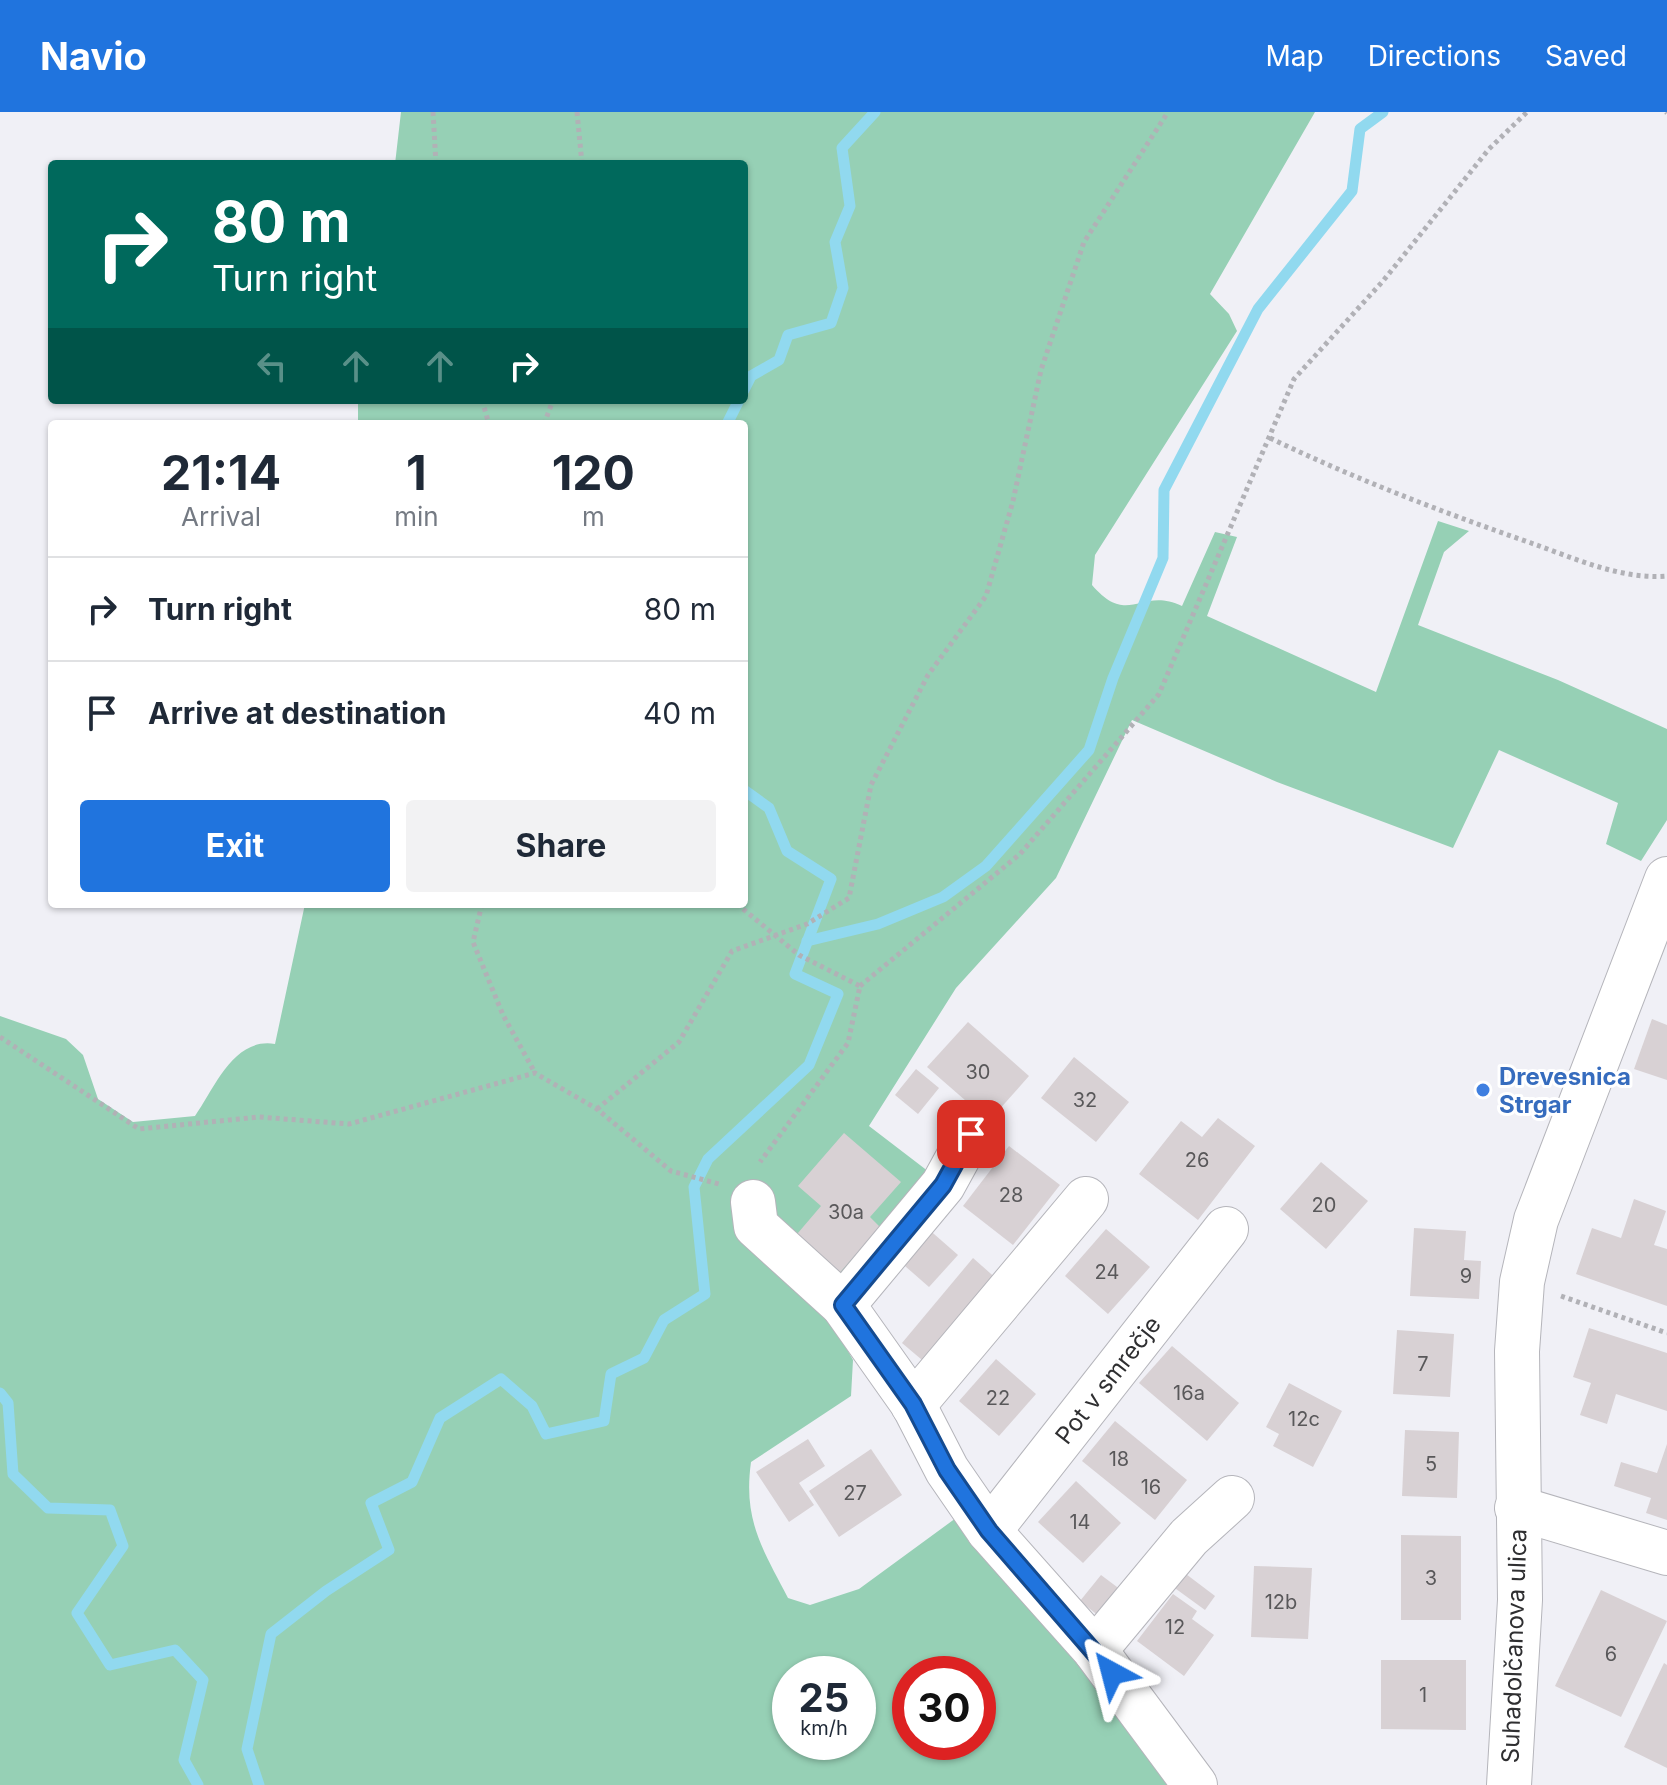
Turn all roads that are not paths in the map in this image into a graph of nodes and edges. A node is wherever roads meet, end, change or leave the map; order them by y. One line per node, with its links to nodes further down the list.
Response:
1 (1667, 879): 9 (street, Suhadolčanova ulica)
2 (971, 1134): 6 (street)
3 (1086, 1199): 7 (street)
4 (753, 1202): 6 (street)
5 (1226, 1229): 10 (street, Pot v smrečje)
6 (843, 1305): 7 (street)
7 (913, 1405): 10 (street)
8 (1232, 1498): 12 (street)
9 (1517, 1508): 11 (street, Suhadolčanova ulica); 14 (street, Suhadolčanova ulica)
10 (989, 1531): 12 (street)
11 (1667, 1553)
12 (1095, 1650): 13 (street)
13 (1195, 1785)
14 (1509, 1785)

